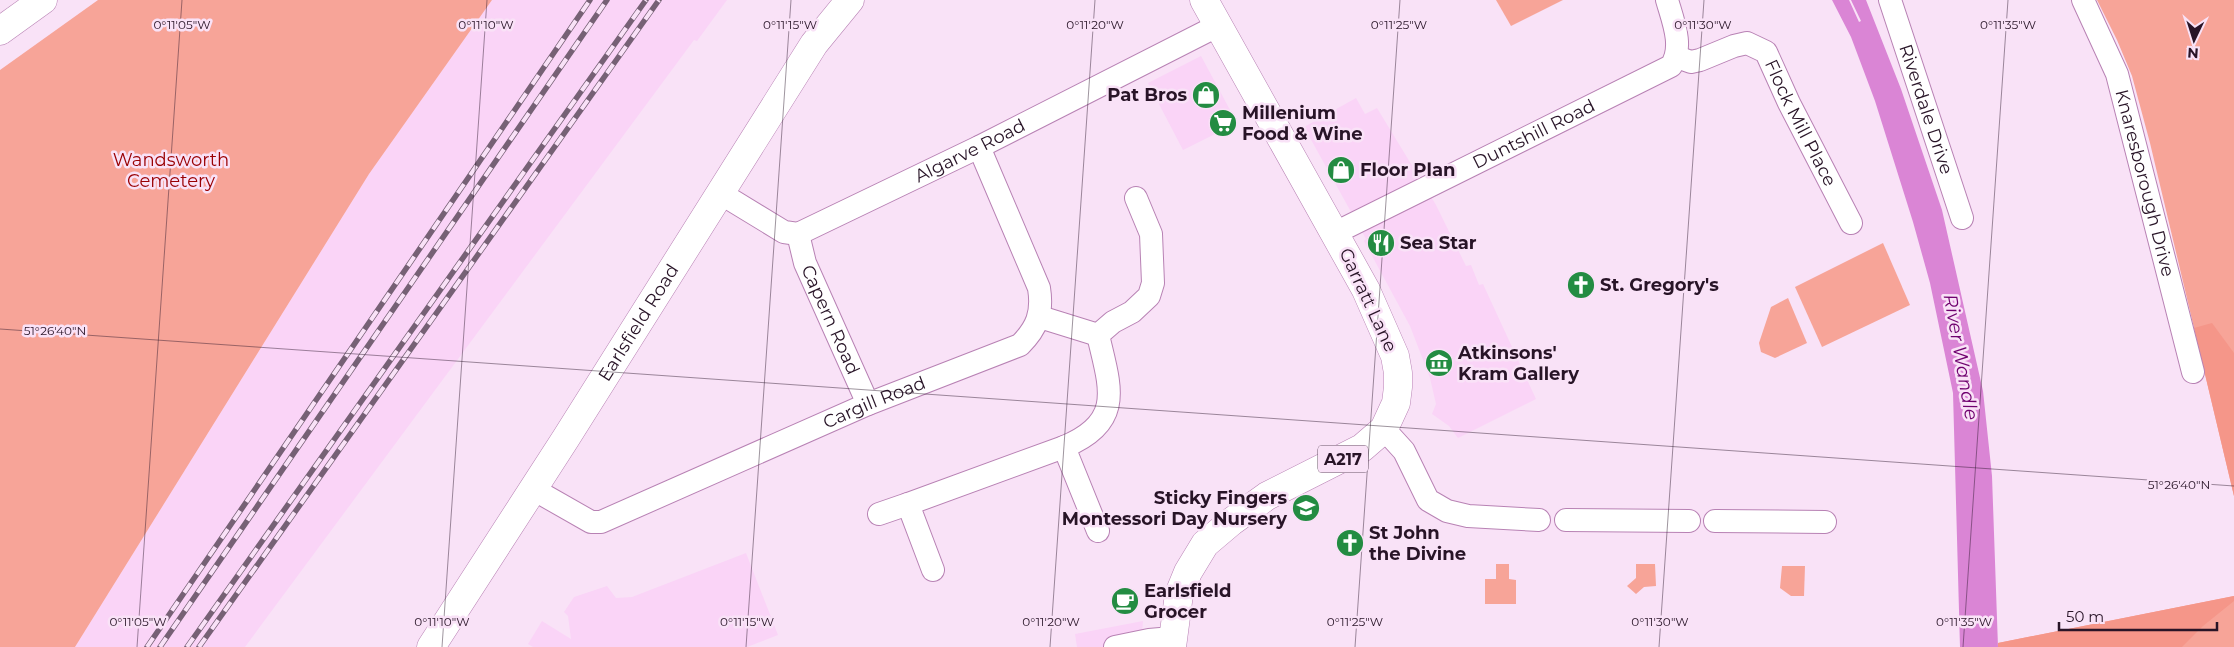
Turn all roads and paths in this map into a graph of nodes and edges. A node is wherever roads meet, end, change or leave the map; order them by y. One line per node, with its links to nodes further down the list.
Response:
1 (43, 0): 8 (main road)
2 (850, 0): 11 (main road, Earlsfield Road)
3 (1204, 0): 7 (main road, Garratt Lane / A217)
4 (1667, 0): 9 (street)
5 (1890, 0): 13 (street, Riverdale Drive)
6 (2083, 0): 19 (street, Knaresborough Drive)
7 (1219, 25): 10 (street, Algarve Road); 15 (main road, Garratt Lane / A217)
8 (0, 31)
9 (1677, 57): 14 (street, Flock Mill Place); 15 (street, Duntshill Road)
10 (979, 147): 16 (street, Algarve Road); 17 (street)
11 (720, 193): 16 (street); 23 (main road, Earlsfield Road)
12 (1136, 198): 18 (street)
13 (1962, 218)
14 (1851, 223)
15 (1335, 233): 21 (main road, Garratt Lane / A217)
16 (798, 234): 20 (street, Capern Road)
17 (1040, 318): 18 (street); 20 (street, Cargill Road)
18 (1098, 335): 22 (street)
19 (2193, 372)
20 (868, 404): 23 (street, Cargill Road)
21 (1384, 429): 26 (street); 33 (main road, Garratt Lane / A217)
22 (1064, 447): 24 (street); 31 (street)
23 (532, 489): 34 (main road, Earlsfield Road)
24 (908, 504): 25 (street); 32 (street)
25 (879, 514)
26 (1539, 520)
27 (1566, 520): 28 (street)
28 (1689, 521)
29 (1715, 521): 30 (street)
30 (1825, 522)
31 (1098, 530)
32 (933, 570)
33 (1172, 643): 35 (street)
34 (431, 647)
35 (1115, 647)

